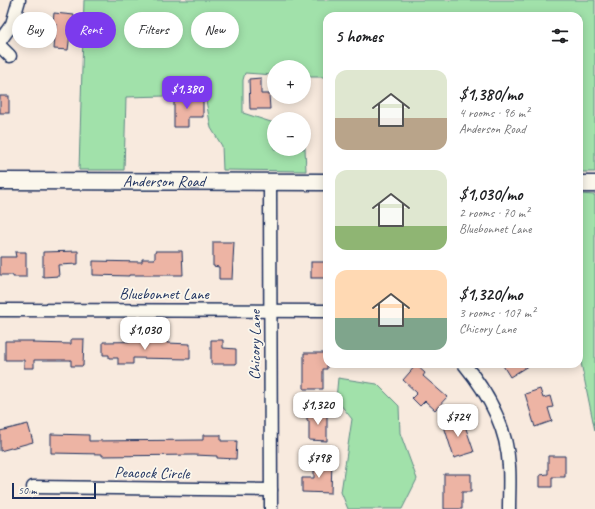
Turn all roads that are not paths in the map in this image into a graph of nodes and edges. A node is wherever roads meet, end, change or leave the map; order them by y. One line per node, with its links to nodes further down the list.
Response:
1 (19, 0): 2 (street)
2 (2, 38)
3 (0, 46): 4 (street)
4 (10, 56)
5 (0, 181): 6 (street, Anderson Road)
6 (270, 182): 7 (street, Anderson Road); 11 (street, Chicory Lane)
7 (323, 182)
8 (583, 184): 9 (street)
9 (595, 184)
10 (0, 310): 11 (street, Bluebonnet Lane)
11 (271, 310): 12 (street, Bluebonnet Lane); 15 (street, Chicory Lane)
12 (323, 311)
13 (468, 368): 17 (street)
14 (33, 488): 15 (street, Peacock Circle)
15 (271, 490): 16 (street, Chicory Lane)
16 (271, 509)
17 (509, 509)

